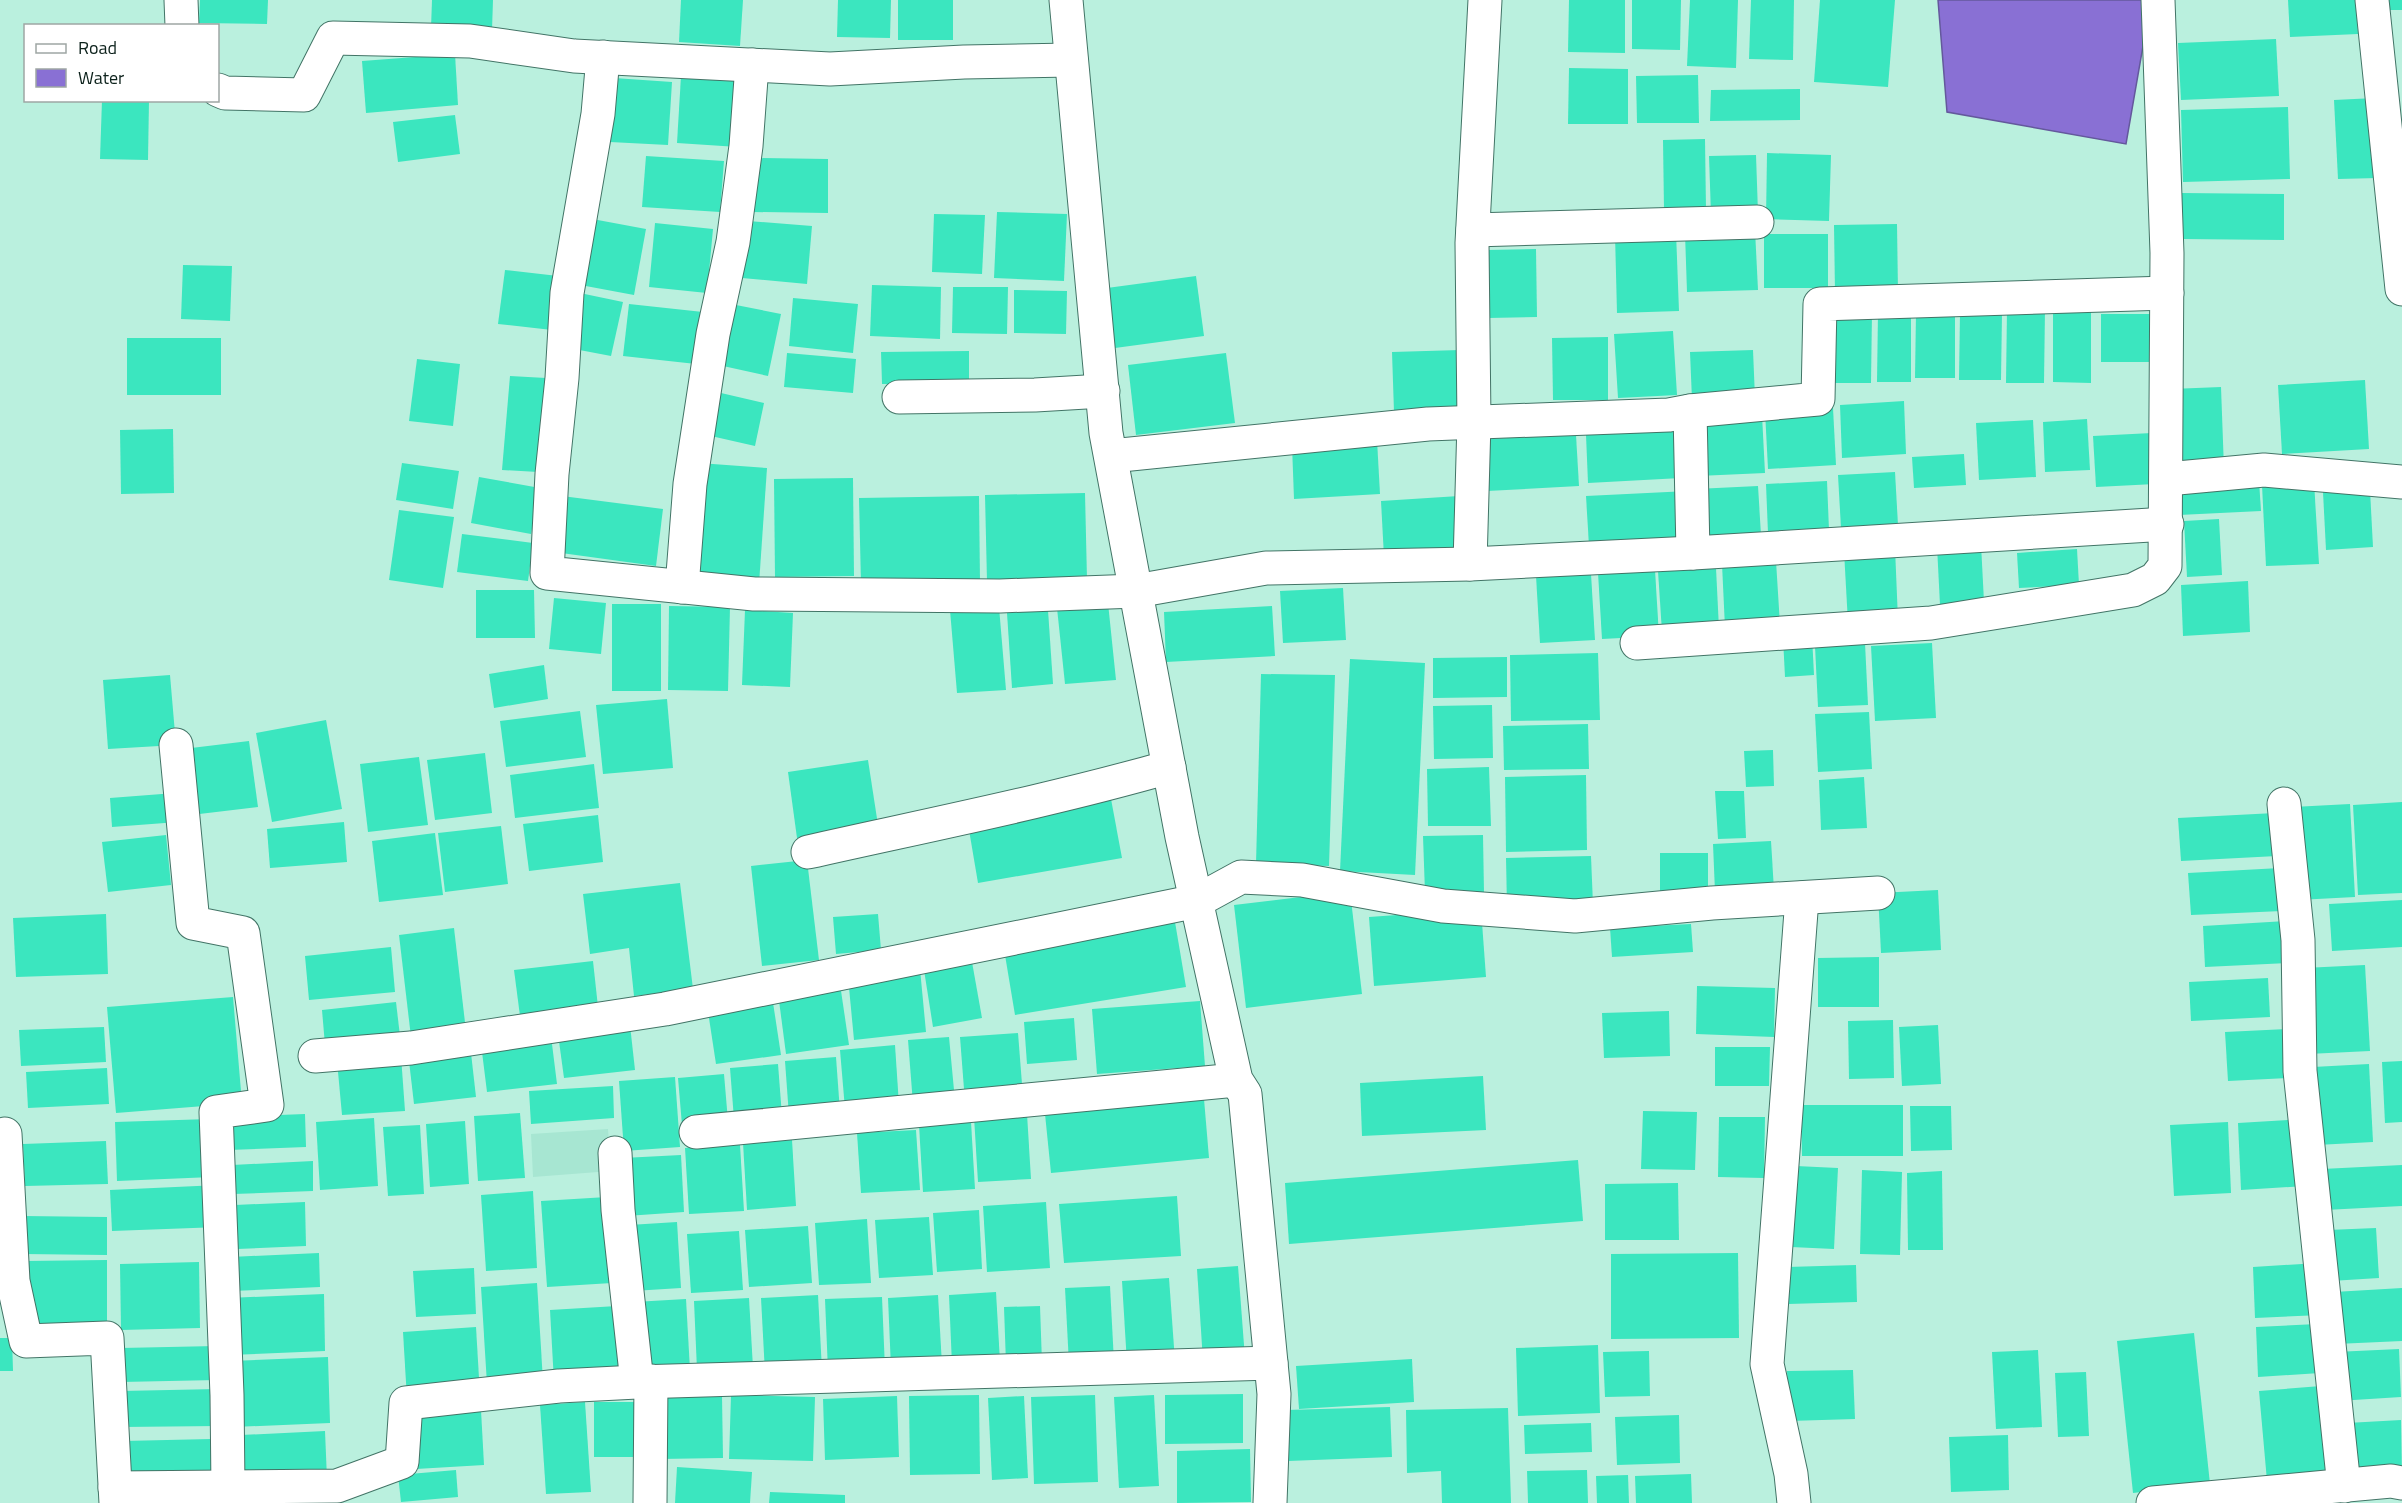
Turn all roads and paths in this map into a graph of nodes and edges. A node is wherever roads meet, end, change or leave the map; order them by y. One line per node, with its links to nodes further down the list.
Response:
1 (181, 0): 6 (street)
2 (1066, 0): 8 (street)
3 (1485, 0): 12 (street)
4 (2158, 0): 14 (street)
5 (2372, 0): 13 (street)
6 (182, 24)
7 (603, 57): 9 (street); 10 (street); 25 (street)
8 (1071, 60): 9 (street); 15 (street)
9 (752, 65): 25 (street)
10 (219, 90)
11 (1757, 222): 12 (street)
12 (1473, 230): 18 (street)
13 (2402, 289)
14 (2167, 293): 17 (street); 20 (street)
15 (1102, 391): 16 (street); 19 (street)
16 (899, 397)
17 (1690, 411): 18 (street); 23 (street)
18 (1474, 422): 19 (street); 24 (street)
19 (1111, 456): 26 (street)
20 (2167, 479): 21 (street); 22 (street)
21 (2402, 482)
22 (2167, 524): 23 (street); 27 (street)
23 (1693, 554): 24 (street)
24 (1470, 564): 26 (street)
25 (682, 587): 26 (street)
26 (1136, 591): 29 (street)
27 (1637, 643)
28 (176, 745): 44 (street)
29 (1169, 767): 31 (street); 34 (street)
30 (2284, 804): 43 (street)
31 (808, 852)
32 (1878, 893): 33 (street)
33 (1802, 898): 34 (street); 49 (street)
34 (1197, 901): 35 (street); 36 (street)
35 (315, 1056)
36 (1236, 1080): 37 (street); 40 (street)
37 (696, 1132)
38 (5, 1134): 46 (street)
39 (615, 1153): 41 (street)
40 (1271, 1363): 41 (street); 48 (street)
41 (644, 1381): 45 (street); 47 (street)
42 (2402, 1483): 43 (street)
43 (2344, 1486): 50 (street)
44 (228, 1489): 45 (street); 46 (street)
45 (305, 1495)
46 (115, 1496)
47 (650, 1503)
48 (1270, 1503)
49 (1794, 1503)
50 (2153, 1503)

